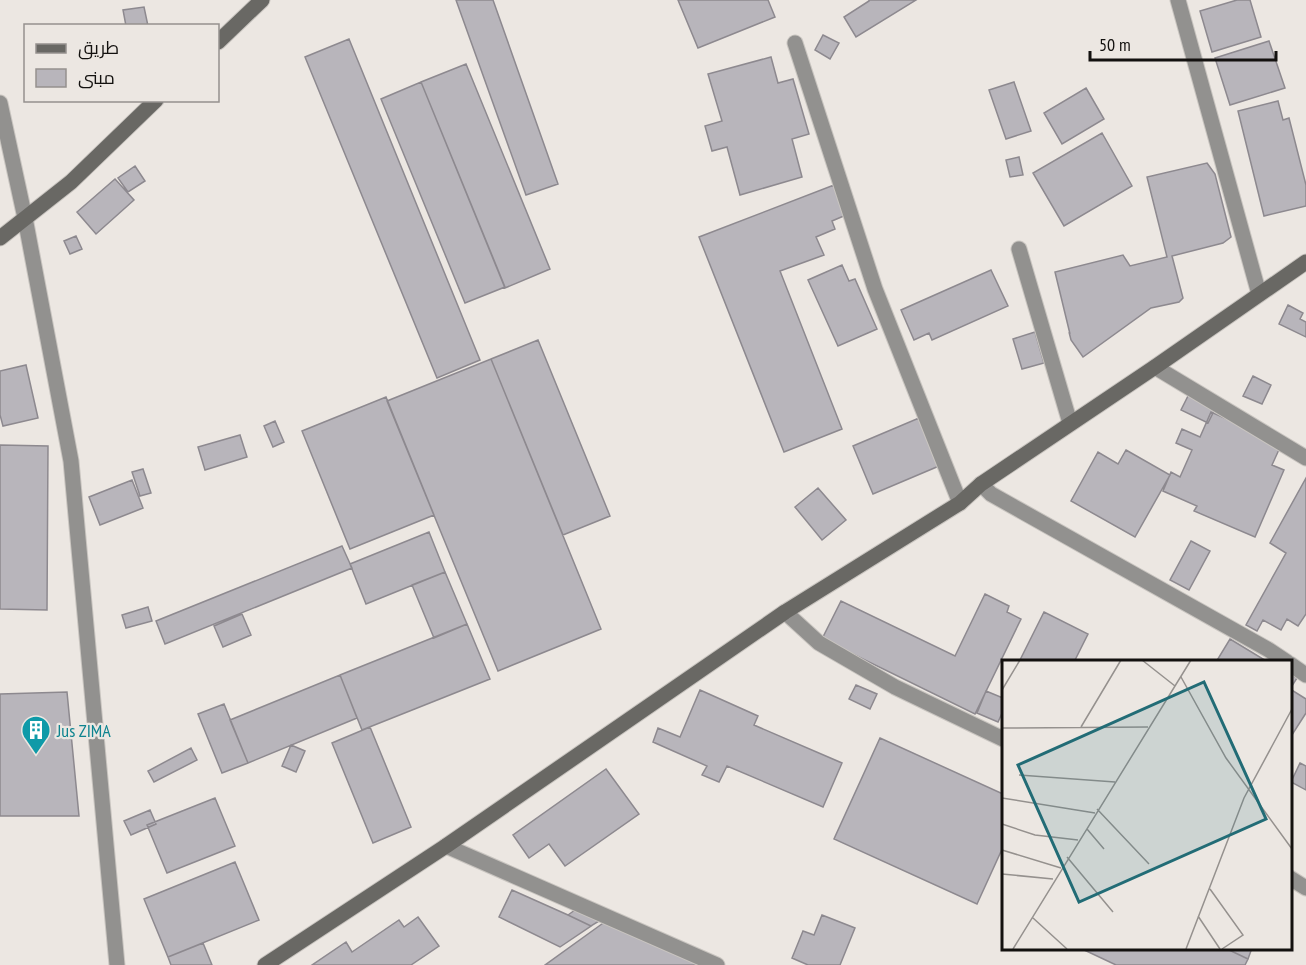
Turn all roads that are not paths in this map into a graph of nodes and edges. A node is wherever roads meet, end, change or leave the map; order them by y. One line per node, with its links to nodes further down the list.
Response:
1 (262, 0): 3 (main road)
2 (1178, 0): 11 (street)
3 (219, 41)
4 (795, 44): 16 (street)
5 (154, 102): 7 (main road)
6 (0, 103): 7 (street)
7 (25, 218): 8 (main road); 25 (street)
8 (0, 238)
9 (1019, 249): 13 (street)
10 (1306, 262): 11 (main road)
11 (1259, 294): 12 (main road)
12 (1155, 367): 13 (main road); 14 (street)
13 (1070, 423): 15 (main road)
14 (1306, 458)
15 (981, 484): 16 (main road); 18 (street)
16 (960, 503): 17 (main road)
17 (785, 612): 21 (street); 22 (main road)
18 (1284, 660)
19 (1291, 665): 20 (street)
20 (1306, 675)
21 (1002, 739)
22 (446, 846): 26 (main road); 27 (street)
23 (1291, 879): 24 (street)
24 (1306, 888)
25 (117, 965)
26 (265, 965)
27 (717, 965)

